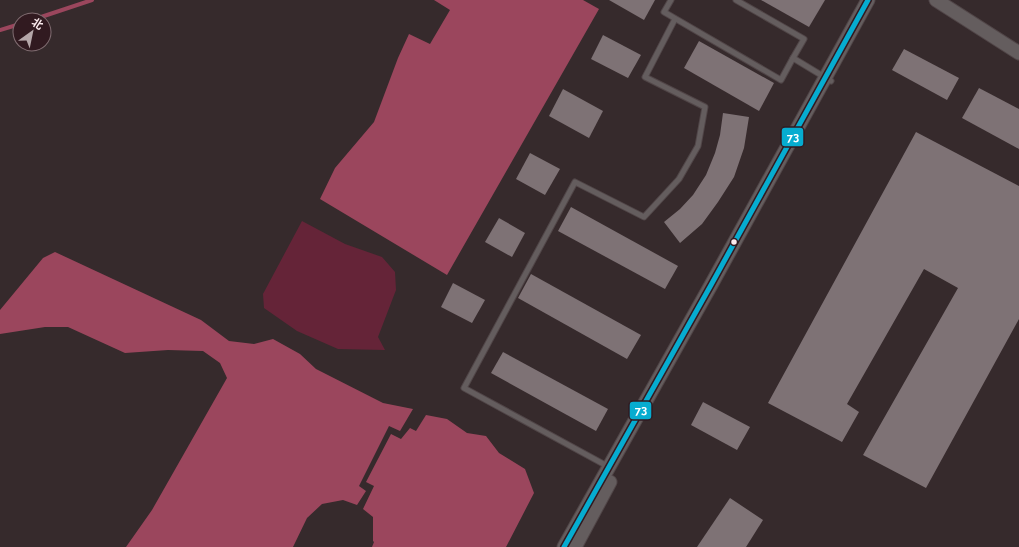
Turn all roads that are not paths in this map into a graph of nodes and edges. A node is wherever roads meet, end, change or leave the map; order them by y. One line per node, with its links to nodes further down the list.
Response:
1 (671, 0): 6 (lane)
2 (736, 0): 8 (lane)
3 (868, 0): 9 (street)
4 (877, 0): 9 (street)
5 (936, 0): 7 (street)
6 (675, 19): 8 (lane); 10 (lane)
7 (1019, 53)
8 (793, 58): 9 (lane)
9 (828, 79): 10 (street); 12 (street)
10 (609, 466): 11 (street)
11 (564, 547)
12 (575, 547)

